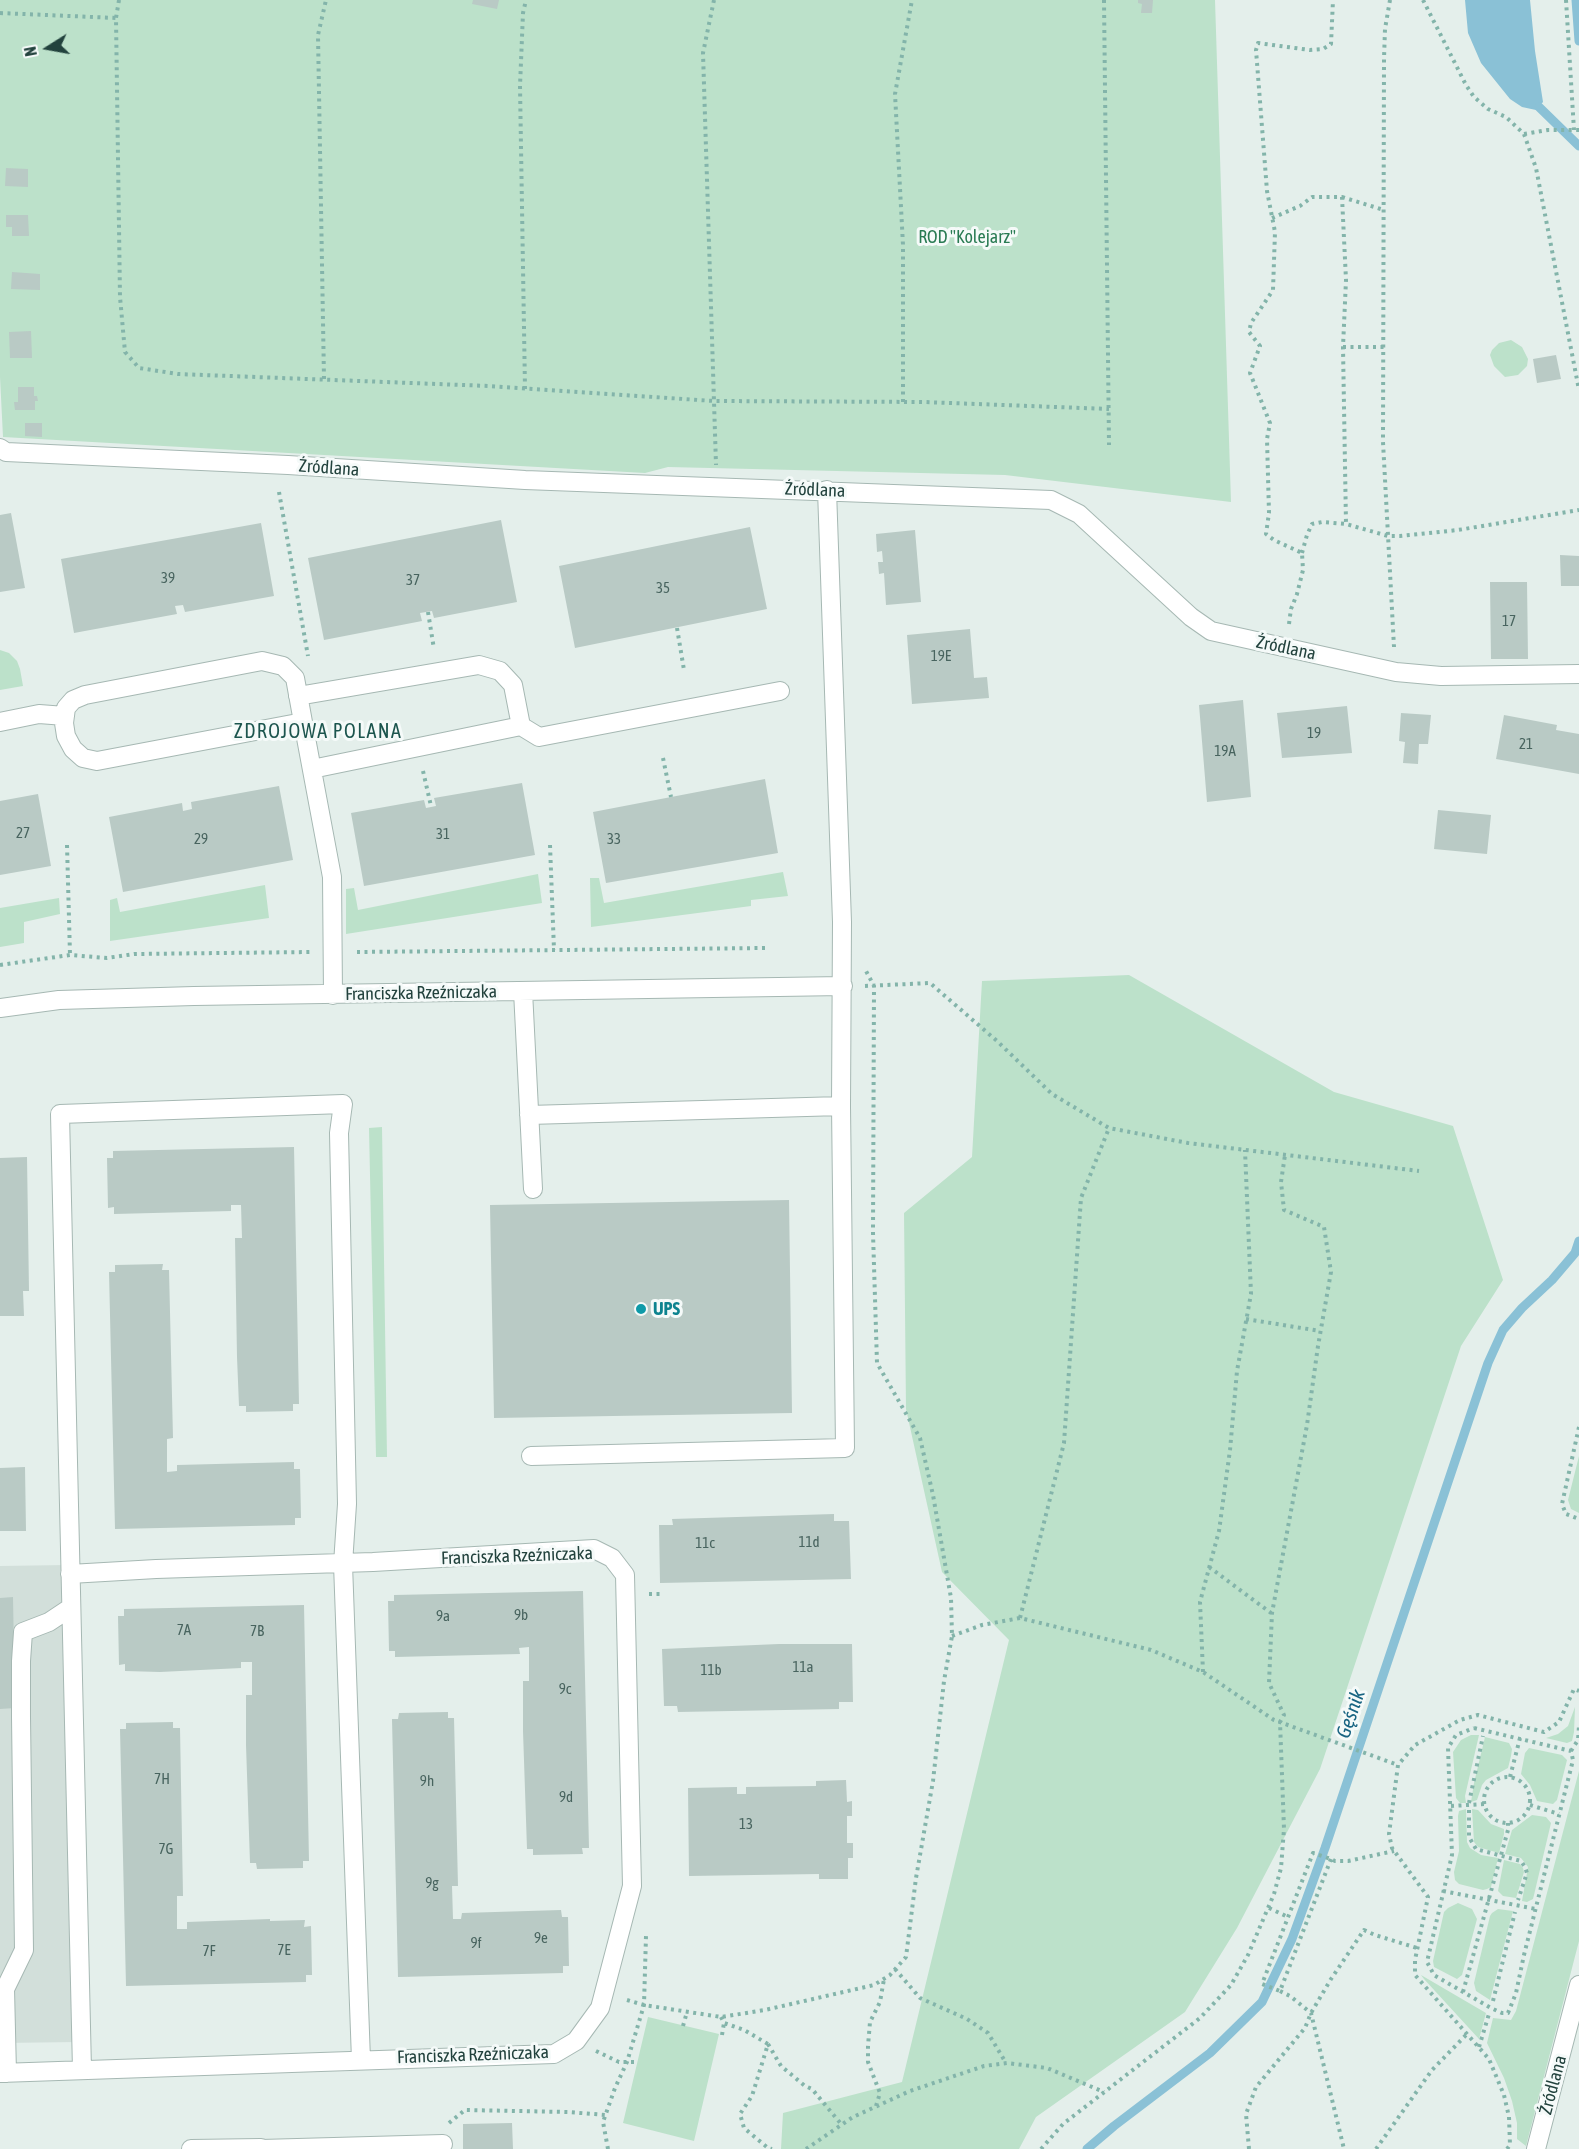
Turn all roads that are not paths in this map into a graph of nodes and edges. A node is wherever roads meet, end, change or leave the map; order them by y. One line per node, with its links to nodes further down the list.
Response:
1 (0, 448): 2 (street, Źródlana)
2 (827, 490): 3 (street, Źródlana); 11 (street)
3 (1579, 674)
4 (780, 691): 9 (street)
5 (298, 696): 6 (street); 8 (street); 9 (street)
6 (65, 716): 7 (street); 8 (street)
7 (0, 722)
8 (303, 722): 10 (street)
9 (521, 726): 10 (street)
10 (312, 769): 13 (street)
11 (843, 986): 12 (street, Franciszka Rzeźniczaka); 15 (street)
12 (523, 991): 13 (street, Franciszka Rzeźniczaka); 16 (street)
13 (333, 995): 14 (street, Franciszka Rzeźniczaka)
14 (0, 1008)
15 (841, 1106): 16 (street); 18 (street)
16 (529, 1115): 17 (street)
17 (533, 1189)
18 (531, 1456)
19 (343, 1564): 20 (street, Franciszka Rzeźniczaka); 20 (street); 25 (street); 25 (street, Franciszka Rzeźniczaka)
20 (70, 1574): 21 (street)
21 (70, 1608): 23 (street); 26 (street)
22 (1579, 1985): 24 (street, Źródlana)
23 (3, 1989): 27 (street)
24 (1576, 2011): 31 (street, Źródlana)
25 (361, 2060): 26 (street, Franciszka Rzeźniczaka)
26 (82, 2070): 27 (street, Franciszka Rzeźniczaka)
27 (4, 2073)
28 (443, 2144): 29 (street)
29 (261, 2148): 30 (street)
30 (190, 2149)
31 (1536, 2149)

